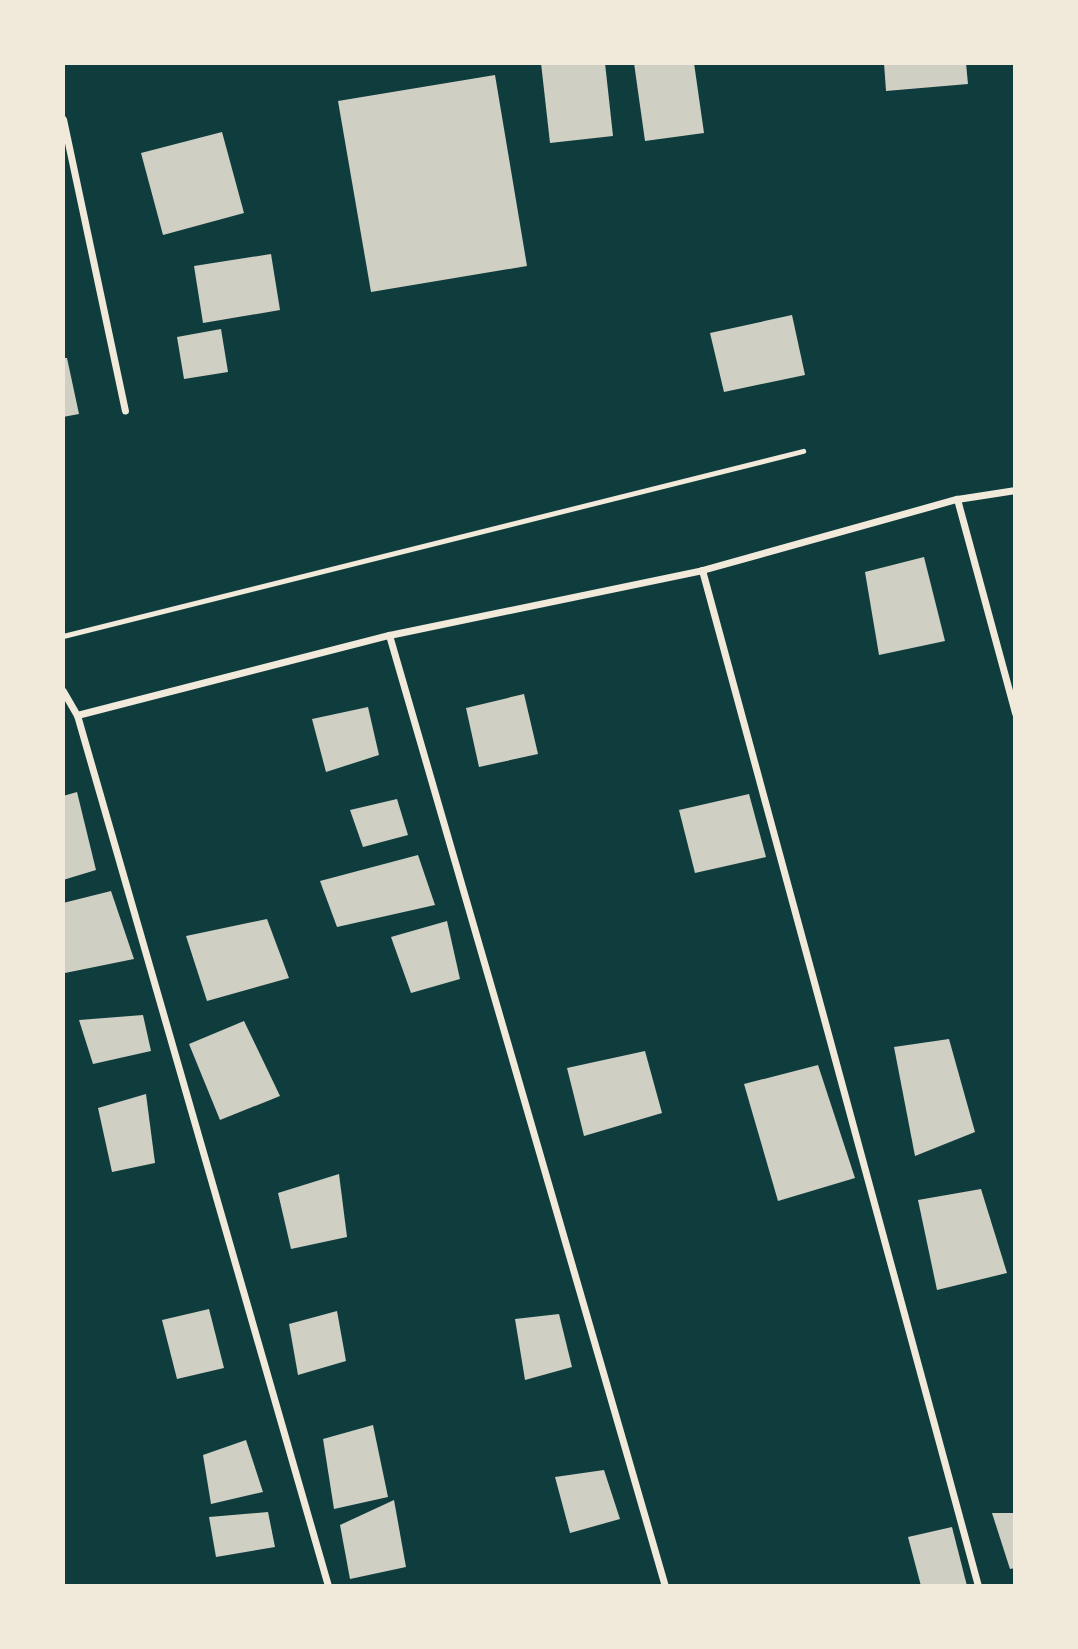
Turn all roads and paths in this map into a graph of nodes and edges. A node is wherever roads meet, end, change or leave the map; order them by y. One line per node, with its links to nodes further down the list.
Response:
1 (63, 119): 2 (street)
2 (125, 411)
3 (803, 451): 8 (lane)
4 (1015, 489): 5 (street)
5 (957, 499): 6 (street); 10 (street)
6 (702, 570): 7 (street); 14 (street)
7 (389, 635): 11 (street); 13 (street)
8 (63, 636)
9 (63, 691): 11 (street)
10 (1015, 713)
11 (77, 715): 12 (street)
12 (327, 1586)
13 (665, 1586)
14 (978, 1586)

